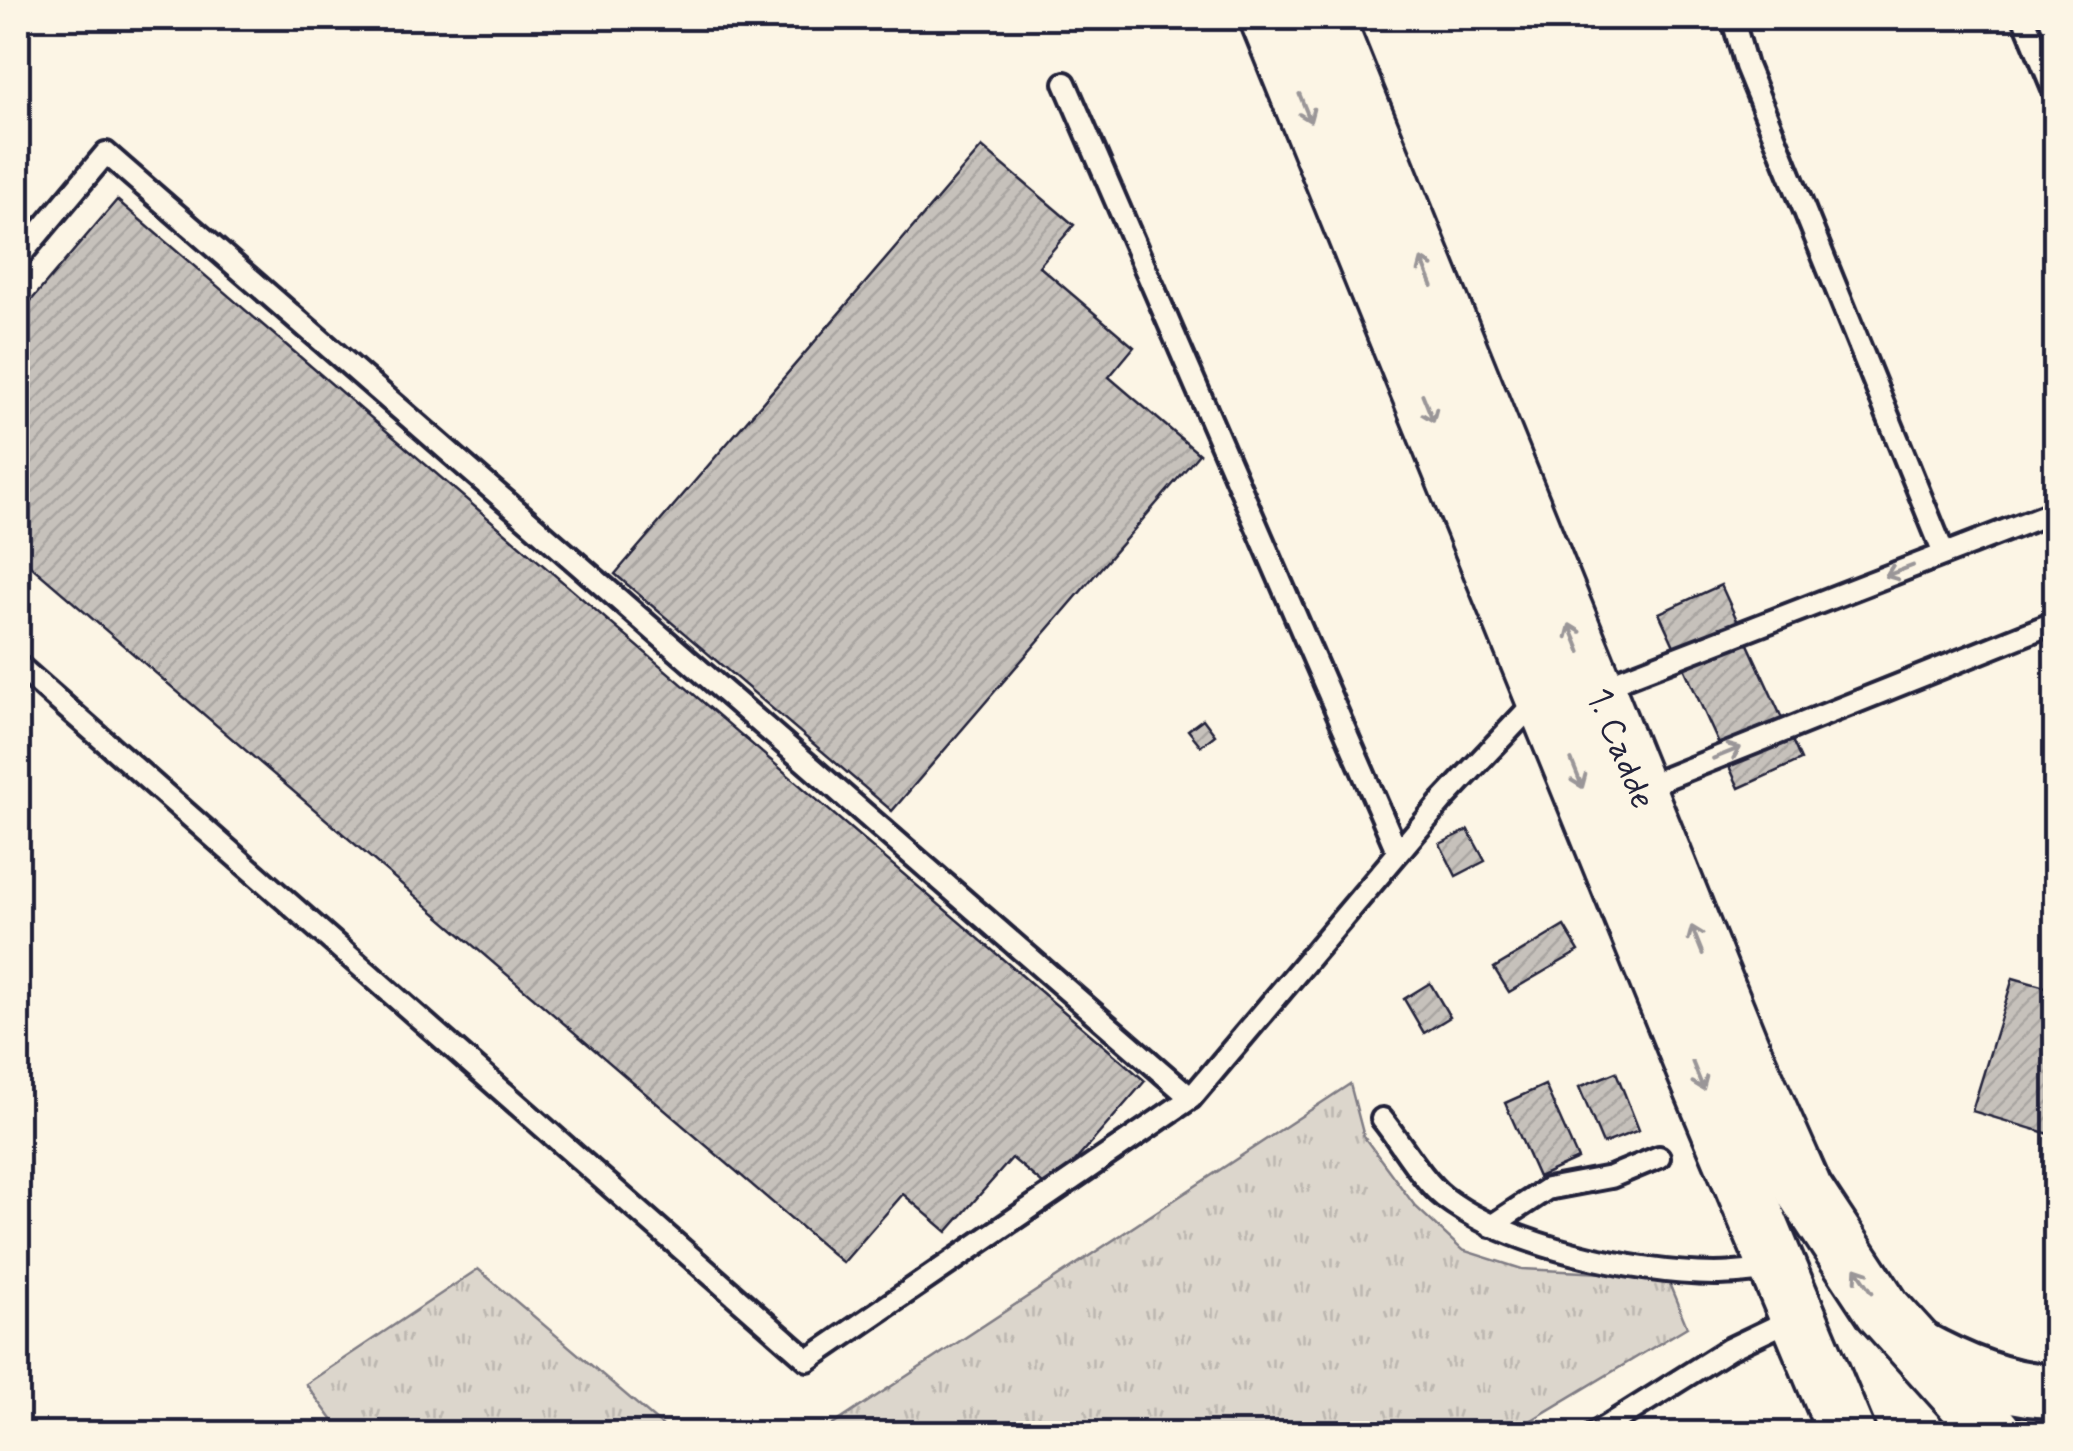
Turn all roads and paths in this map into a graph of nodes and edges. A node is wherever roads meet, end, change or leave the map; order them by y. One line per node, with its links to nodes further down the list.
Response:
1 (1268, 18): 12 (main road, 1. Cadde, one-way to 12)
2 (1324, 18): 12 (main road, 1. Cadde, one-way to 2)
3 (1738, 18): 9 (lane)
4 (2024, 18): 6 (lane)
5 (1066, 84): 14 (lane)
6 (2056, 96)
7 (18, 258): 15 (lane)
8 (2056, 511): 9 (lane)
9 (1944, 554): 12 (lane, one-way to 12)
10 (2056, 622): 13 (lane, one-way to 10)
11 (18, 665): 15 (lane)
12 (1570, 691): 13 (main road, 1. Cadde); 14 (lane); 19 (main road, 1. Cadde, one-way to 19)
13 (1637, 790): 20 (main road, 1. Cadde, one-way to 13)
14 (1398, 853): 15 (lane)
15 (1191, 1098)
16 (1382, 1119): 18 (lane)
17 (1659, 1157): 18 (lane)
18 (1490, 1226): 19 (lane)
19 (1788, 1293): 22 (main road, 1. Cadde); 23 (lane)
20 (1916, 1346): 21 (main road); 24 (main road, 1. Cadde)
21 (2056, 1392)
22 (1845, 1431)
23 (1594, 1434)
24 (1995, 1434)

